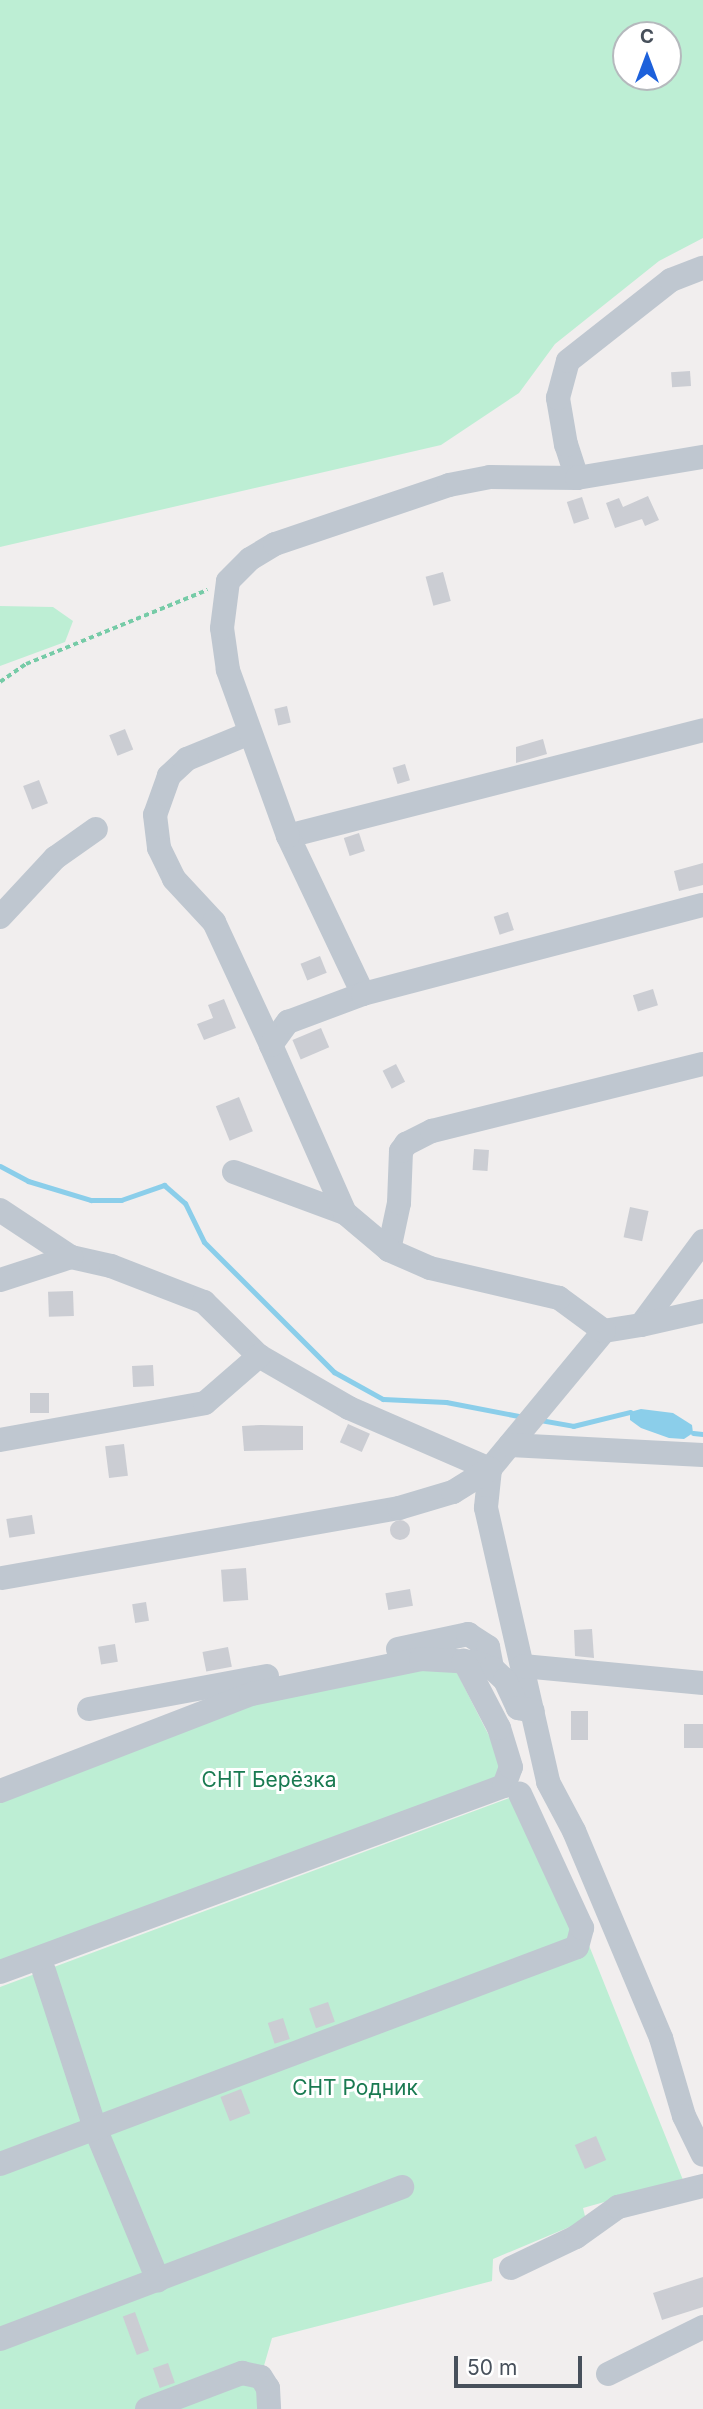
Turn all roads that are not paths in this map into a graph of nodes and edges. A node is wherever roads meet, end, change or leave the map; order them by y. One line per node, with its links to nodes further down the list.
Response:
1 (703, 268): 3 (street)
2 (703, 457): 3 (street)
3 (577, 478): 5 (street)
4 (703, 730): 7 (street)
5 (250, 733): 7 (street); 11 (street)
6 (96, 829): 9 (street)
7 (288, 836): 10 (street)
8 (703, 905): 10 (street)
9 (0, 917)
10 (363, 994): 11 (street)
11 (271, 1045): 15 (street)
12 (703, 1064): 17 (street)
13 (234, 1172): 15 (street)
14 (0, 1210): 18 (street)
15 (345, 1213): 17 (street)
16 (703, 1241): 21 (street)
17 (389, 1250): 22 (street)
18 (71, 1257): 19 (street); 23 (street)
19 (0, 1280)
20 (703, 1311): 21 (street)
21 (640, 1325): 22 (street)
22 (604, 1331): 25 (street)
23 (259, 1356): 24 (street); 27 (street)
24 (0, 1440)
25 (510, 1445): 26 (street); 27 (street)
26 (703, 1455)
27 (490, 1469): 28 (street); 30 (street)
28 (2, 1578)
29 (464, 1661): 31 (street); 36 (street); 39 (street)
30 (523, 1666): 32 (street); 34 (street)
31 (492, 1668): 33 (street); 34 (street)
32 (703, 1683)
33 (89, 1709)
34 (533, 1711): 35 (street)
35 (548, 1782): 37 (street); 42 (street)
36 (0, 1791)
37 (520, 1794): 38 (street); 41 (street)
38 (44, 1971): 40 (street); 41 (street)
39 (0, 1972)
40 (0, 1987)
41 (95, 2128): 43 (street); 47 (street)
42 (703, 2155)
43 (0, 2164)
44 (703, 2186): 46 (street)
45 (402, 2187): 47 (street)
46 (511, 2268)
47 (158, 2280): 49 (street)
48 (703, 2327): 50 (street)
49 (0, 2339)
50 (608, 2374)
51 (147, 2409): 52 (street)
52 (268, 2409)

